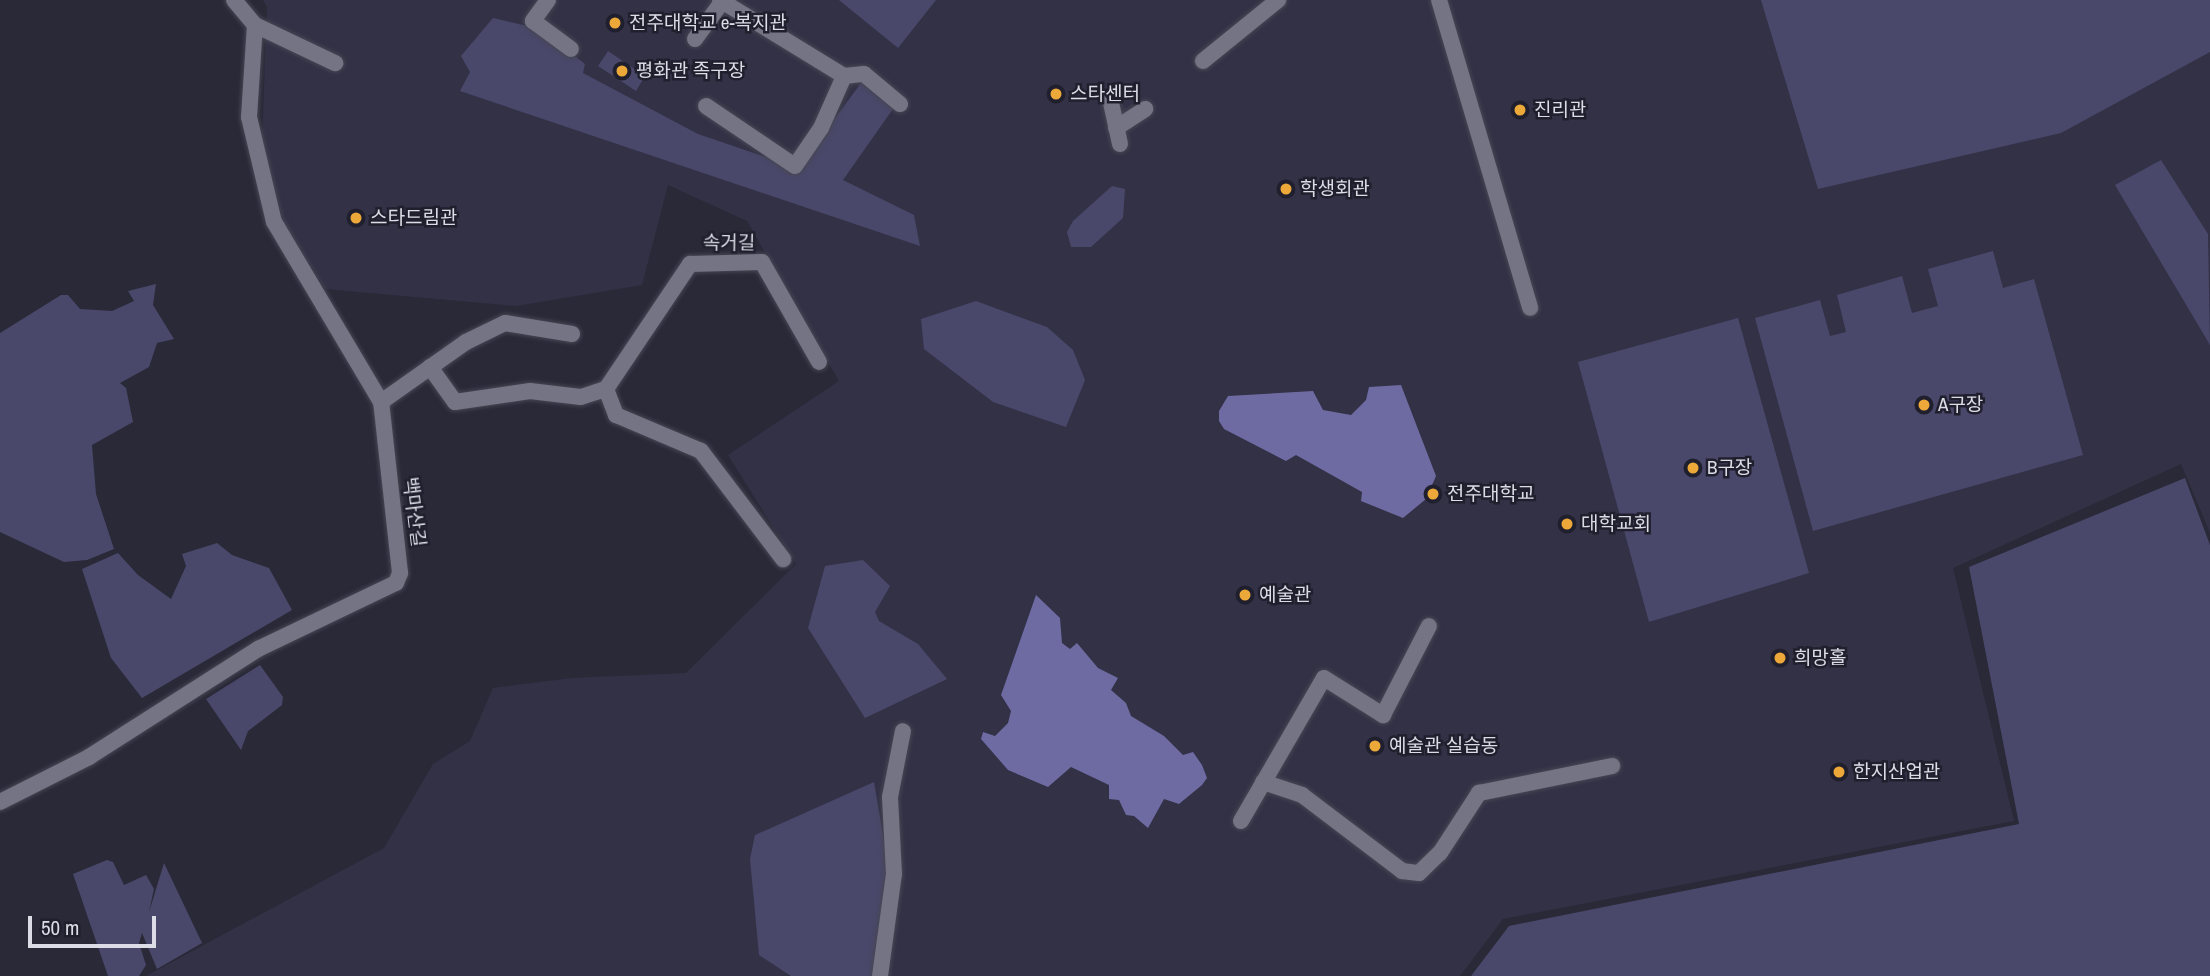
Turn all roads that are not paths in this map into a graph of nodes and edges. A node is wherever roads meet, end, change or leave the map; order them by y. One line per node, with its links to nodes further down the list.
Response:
1 (234, 0): 6 (street)
2 (548, 0): 8 (street)
3 (1278, 0): 9 (street)
4 (1439, 0): 18 (street)
5 (721, 1): 7 (street); 11 (street)
6 (255, 25): 10 (street); 23 (street, 백마산길)
7 (695, 39)
8 (571, 49)
9 (1203, 61)
10 (335, 63)
11 (844, 76): 13 (street); 14 (street)
12 (1110, 98): 16 (street)
13 (900, 104)
14 (706, 106)
15 (1144, 109): 16 (street)
16 (1116, 128): 17 (street)
17 (1120, 144)
18 (1530, 308)
19 (572, 334): 21 (street)
20 (819, 362): 22 (street, 속거길)
21 (430, 367): 22 (street); 23 (street)
22 (606, 389): 24 (street)
23 (381, 402): 29 (street, 백마산길)
24 (783, 559)
25 (1429, 626): 28 (street)
26 (903, 731): 31 (street)
27 (1612, 766): 28 (street)
28 (1263, 782): 30 (street)
29 (0, 802)
30 (1241, 821)
31 (880, 976)

